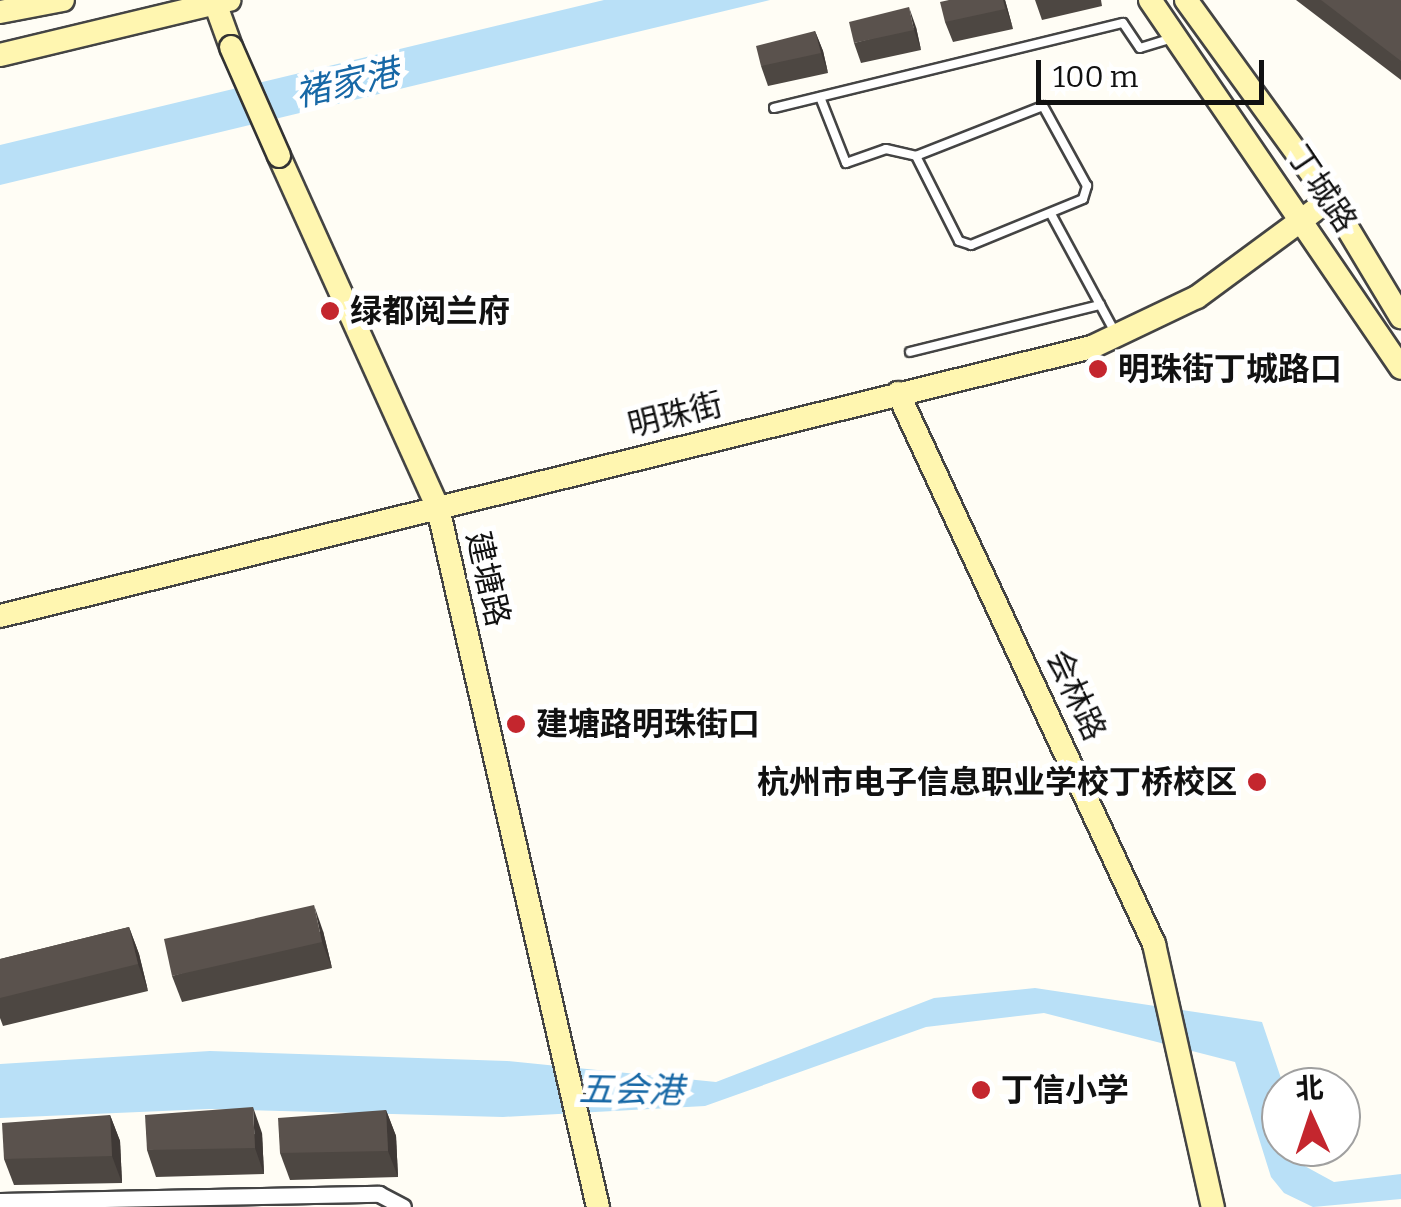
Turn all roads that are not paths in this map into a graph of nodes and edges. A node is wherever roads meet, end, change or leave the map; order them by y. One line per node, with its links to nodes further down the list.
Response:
1 (63, 0): 5 (street)
2 (1150, 0): 6 (street, 丁城路)
3 (1186, 0): 11 (street, 丁城路)
4 (219, 1): 7 (street); 20 (street, 建塘路, bridge)
5 (0, 12)
6 (1176, 38): 8 (lane); 13 (street, 丁城路)
7 (0, 55)
8 (820, 97): 9 (lane); 10 (lane)
9 (774, 108)
10 (916, 156): 12 (lane); 12 (lane)
11 (1330, 200): 13 (street, 明珠街); 15 (street, 丁城路)
12 (1052, 214): 14 (lane)
13 (1305, 220): 16 (street, 明珠街); 18 (street, 丁城路)
14 (1100, 305): 16 (lane); 17 (lane)
15 (1401, 317)
16 (1118, 337): 19 (street, 明珠街)
17 (910, 352)
18 (1401, 368)
19 (898, 393): 20 (street, 明珠街); 25 (street, 会林路)
20 (438, 508): 21 (street, 明珠街); 24 (street, 建塘路)
21 (0, 616)
22 (0, 1201): 23 (street)
23 (403, 1207)
24 (598, 1207)
25 (1213, 1207)

